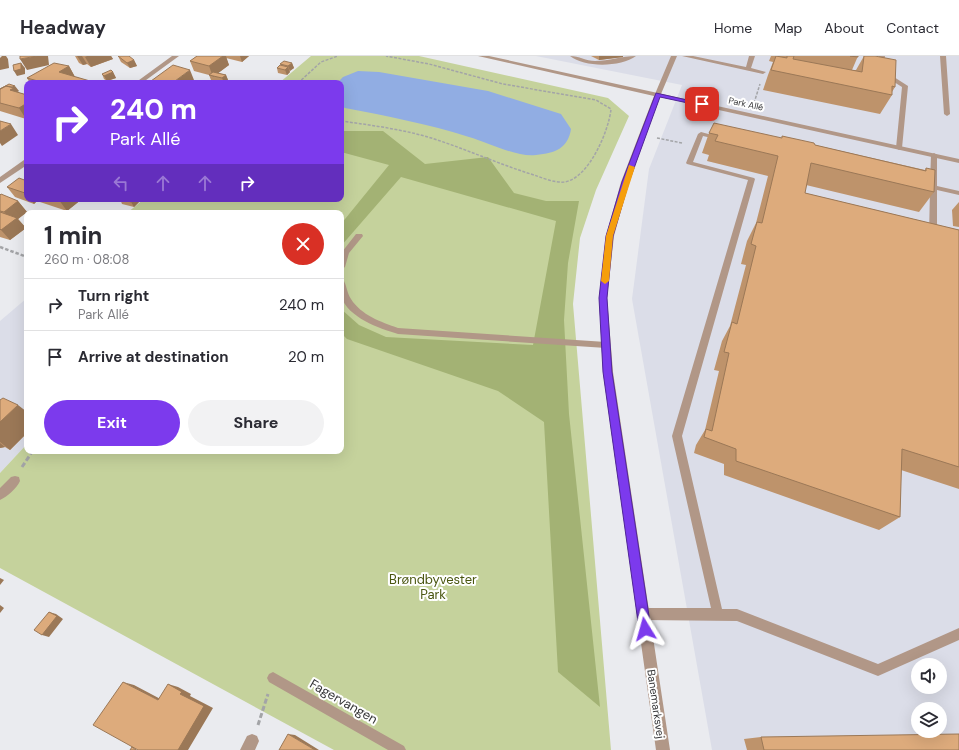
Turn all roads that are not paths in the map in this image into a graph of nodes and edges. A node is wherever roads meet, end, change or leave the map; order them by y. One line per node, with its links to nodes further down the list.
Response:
1 (176, 56): 15 (street)
2 (481, 56): 11 (street, Park Allé)
3 (574, 56): 4 (lane)
4 (633, 56)
5 (674, 56): 16 (street, Banemarksvej)
6 (685, 56): 12 (lane)
7 (720, 56): 12 (lane)
8 (752, 56): 13 (lane)
9 (882, 56): 19 (lane)
10 (943, 56): 17 (lane)
11 (503, 58): 16 (street, Park Allé)
12 (718, 63): 13 (lane)
13 (748, 69): 14 (lane)
14 (763, 72)
15 (142, 80)
16 (658, 94): 19 (street, Park Allé); 31 (street, Banemarksvej)
17 (947, 114)
18 (724, 139): 35 (lane)
19 (899, 148): 20 (street, Park Allé)
20 (934, 155): 21 (street, Park Allé); 25 (lane)
21 (959, 161)
22 (24, 164): 23 (street)
23 (0, 181)
24 (919, 184): 25 (lane)
25 (932, 187): 26 (lane); 28 (lane)
26 (959, 194)
27 (359, 236): 29 (lane)
28 (939, 238)
29 (344, 258)
30 (344, 293): 31 (lane)
31 (606, 344): 34 (street, Banemarksvej)
32 (14, 480): 33 (street)
33 (0, 495)
34 (643, 614): 35 (lane); 39 (street, Banemarksvej)
35 (718, 614): 36 (lane)
36 (959, 634)
37 (273, 678): 38 (lane, Fagervangen)
38 (400, 750)
39 (663, 750)

